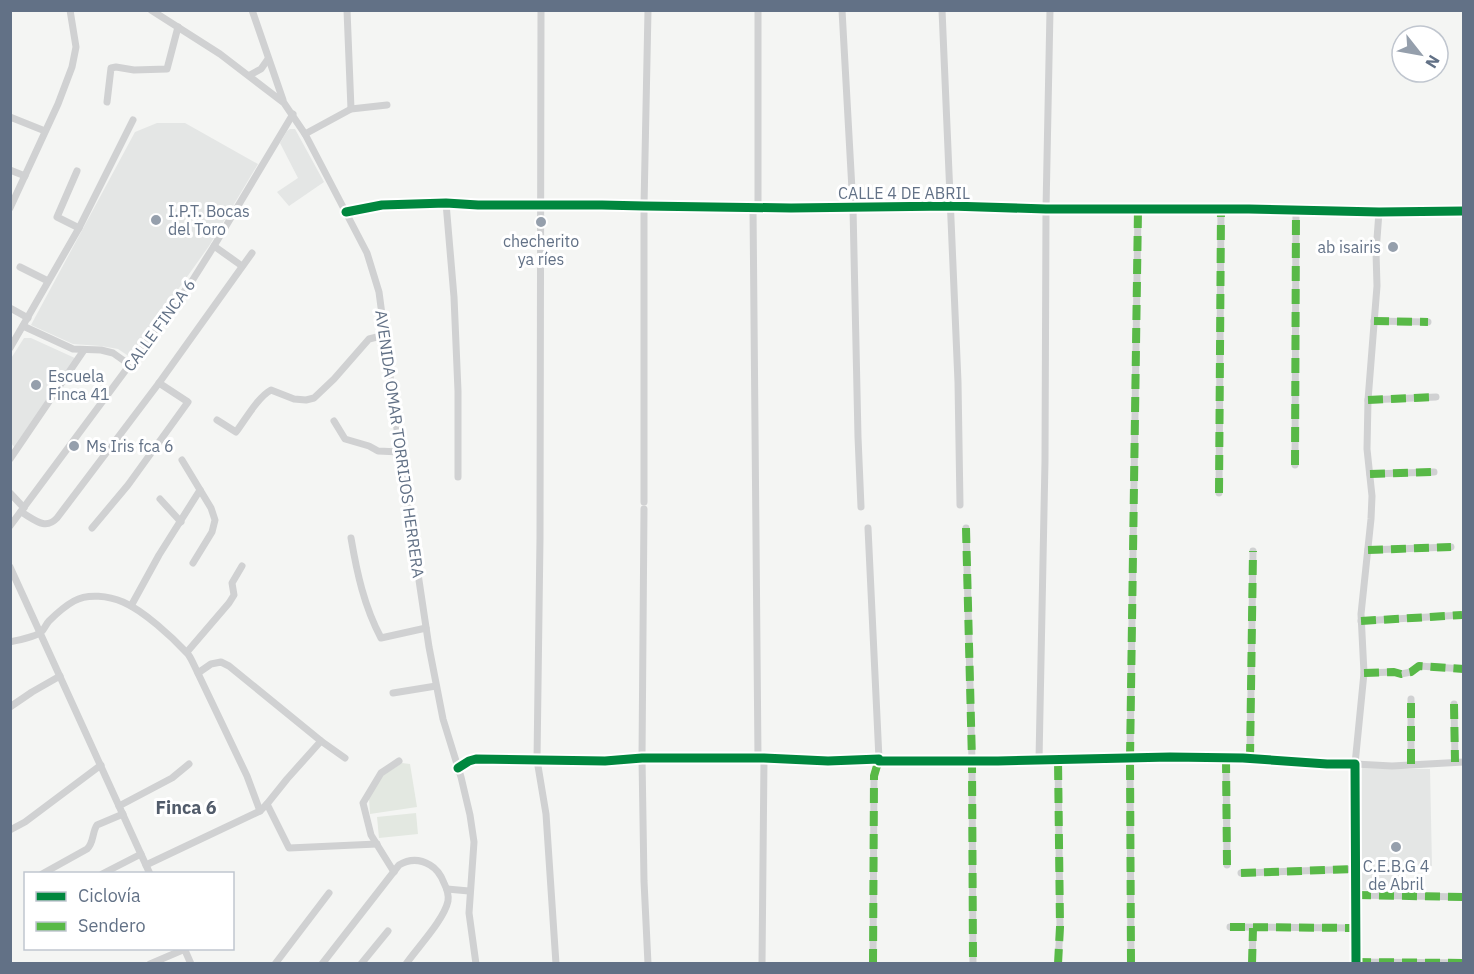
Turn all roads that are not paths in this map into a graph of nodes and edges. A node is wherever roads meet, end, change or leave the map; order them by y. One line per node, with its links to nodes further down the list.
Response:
1 (70, 10): 21 (street)
2 (151, 10): 11 (street, AVENIDA OMAR TORRIJOS HERRERA)
3 (252, 10): 12 (street)
4 (347, 10): 17 (street)
5 (541, 10): 27 (street)
6 (648, 10): 29 (street)
7 (758, 10): 30 (street)
8 (842, 10): 32 (street)
9 (942, 10): 28 (street)
10 (1050, 10): 33 (street)
11 (178, 27): 13 (street, AVENIDA OMAR TORRIJOS HERRERA); 14 (street)
12 (268, 59): 13 (street); 15 (street)
13 (250, 75): 15 (street, AVENIDA OMAR TORRIJOS HERRERA)
14 (107, 102)
15 (284, 103): 18 (street, AVENIDA OMAR TORRIJOS HERRERA)
16 (387, 105): 17 (street)
17 (351, 109): 22 (street)
18 (293, 114): 22 (street, AVENIDA OMAR TORRIJOS HERRERA); 41 (street, CALLE FINCA 6)
19 (10, 117): 21 (street)
20 (133, 120): 40 (street)
21 (45, 131): 25 (street)
22 (305, 134): 38 (street, AVENIDA OMAR TORRIJOS HERRERA)
23 (10, 170): 25 (street)
24 (77, 171): 40 (street)
25 (25, 176): 31 (street)
26 (446, 203): 27 (street, CALLE 4 DE ABRIL); 38 (street, CALLE 4 DE ABRIL); 66 (street)
27 (541, 205): 29 (street, CALLE 4 DE ABRIL); 111 (street)
28 (950, 206): 32 (street, CALLE 4 DE ABRIL); 33 (street, CALLE 4 DE ABRIL); 71 (street)
29 (644, 207): 30 (street, CALLE 4 DE ABRIL); 104 (street)
30 (755, 207): 32 (street, CALLE 4 DE ABRIL); 105 (street)
31 (10, 208)
32 (853, 208): 72 (street)
33 (1046, 209): 34 (street, CALLE 4 DE ABRIL); 112 (street)
34 (1138, 209): 35 (street, CALLE 4 DE ABRIL); 109 (street)
35 (1221, 209): 36 (street, CALLE 4 DE ABRIL); 69 (street)
36 (1296, 210): 39 (street, CALLE 4 DE ABRIL); 63 (street)
37 (1464, 211): 39 (street, CALLE 4 DE ABRIL)
38 (346, 212): 51 (street, AVENIDA OMAR TORRIJOS HERRERA)
39 (1379, 212): 48 (street)
40 (78, 228): 45 (street)
41 (214, 246): 43 (street); 54 (street, CALLE FINCA 6)
42 (252, 253): 43 (street)
43 (242, 266): 55 (street)
44 (20, 267): 45 (street)
45 (48, 281): 47 (street)
46 (12, 309): 47 (street)
47 (27, 318): 50 (street)
48 (1374, 321): 49 (street); 57 (street)
49 (1428, 322)
50 (23, 326): 52 (street); 53 (street)
51 (385, 334): 58 (street); 60 (street, AVENIDA OMAR TORRIJOS HERRERA)
52 (10, 348)
53 (84, 350): 54 (street); 61 (street)
54 (130, 365): 73 (street, CALLE FINCA 6)
55 (159, 383): 73 (street); 76 (street)
56 (1436, 397): 57 (street)
57 (1368, 400): 65 (street)
58 (217, 420)
59 (334, 421): 60 (street)
60 (400, 452): 89 (street, AVENIDA OMAR TORRIJOS HERRERA)
61 (10, 459)
62 (182, 460): 67 (street)
63 (1295, 465)
64 (1434, 472): 65 (street)
65 (1370, 474): 81 (street)
66 (458, 477)
67 (200, 490): 74 (street); 83 (street)
68 (10, 493): 73 (street)
69 (1219, 493)
70 (160, 499): 74 (street)
71 (960, 505)
72 (861, 507)
73 (23, 510): 75 (street, CALLE FINCA 6)
74 (181, 522): 86 (street)
75 (10, 526)
76 (92, 528)
77 (868, 528): 107 (street)
78 (966, 528): 114 (street)
79 (351, 538): 89 (street)
80 (1451, 547): 81 (street)
81 (1368, 550): 88 (street)
82 (1253, 551): 110 (street)
83 (193, 563)
84 (242, 566): 92 (street)
85 (10, 567): 90 (street)
86 (130, 606): 90 (street); 92 (street)
87 (1462, 615): 88 (street)
88 (1361, 621): 95 (street)
89 (426, 628): 97 (street, AVENIDA OMAR TORRIJOS HERRERA)
90 (41, 633): 91 (street); 96 (street)
91 (10, 642)
92 (187, 652): 94 (street)
93 (1464, 669): 95 (street)
94 (198, 673): 102 (street); 124 (street)
95 (1364, 673): 118 (street)
96 (60, 676): 101 (street); 120 (street)
97 (436, 686): 98 (street); 121 (street, AVENIDA OMAR TORRIJOS HERRERA)
98 (393, 693)
99 (1411, 699): 119 (street)
100 (1454, 704): 115 (street)
101 (10, 707)
102 (321, 741): 103 (street); 122 (street)
103 (345, 758)
104 (642, 758): 105 (street); 111 (street); 154 (street)
105 (761, 758): 107 (street); 155 (street)
106 (1226, 758): 109 (street); 110 (street); 130 (street)
107 (879, 759): 114 (street); 156 (street)
108 (1058, 759): 109 (street); 112 (street); 158 (street)
109 (1130, 759): 159 (street)
110 (1250, 759): 118 (street)
111 (537, 760): 121 (street); 153 (street)
112 (1039, 760): 114 (street)
113 (399, 761): 127 (street)
114 (972, 761): 157 (street)
115 (1455, 762): 116 (street); 119 (street)
116 (1464, 762)
117 (189, 764): 123 (street)
118 (1355, 764): 119 (street); 131 (street)
119 (1411, 764)
120 (101, 765): 123 (street); 126 (street)
121 (458, 768): 138 (street, AVENIDA OMAR TORRIJOS HERRERA)
122 (267, 804): 124 (street); 127 (street)
123 (118, 806): 125 (street)
124 (260, 811): 129 (street)
125 (123, 814): 128 (street); 132 (street)
126 (11, 826)
127 (377, 844): 135 (street)
128 (141, 854): 129 (street); 133 (street)
129 (146, 865): 134 (street)
130 (1227, 865)
131 (1356, 869): 136 (street); 140 (street)
132 (44, 872)
133 (104, 872)
134 (150, 872)
135 (394, 872): 137 (street); 149 (street)
136 (1241, 873)
137 (447, 889): 138 (street); 151 (street)
138 (470, 891): 152 (street, AVENIDA OMAR TORRIJOS HERRERA)
139 (329, 893): 148 (street)
140 (1356, 895): 141 (street); 144 (street)
141 (1464, 897)
142 (1230, 927): 143 (street)
143 (1253, 928): 144 (street); 160 (street)
144 (1356, 928): 161 (street)
145 (388, 931): 150 (street)
146 (182, 950): 147 (street)
147 (150, 963)
148 (275, 963)
149 (322, 963)
150 (361, 963)
151 (405, 963)
152 (476, 963)
153 (556, 963)
154 (648, 963)
155 (762, 963)
156 (873, 963)
157 (973, 963)
158 (1058, 963)
159 (1131, 963)
160 (1252, 963)
161 (1356, 963): 162 (street)
162 (1464, 963)

